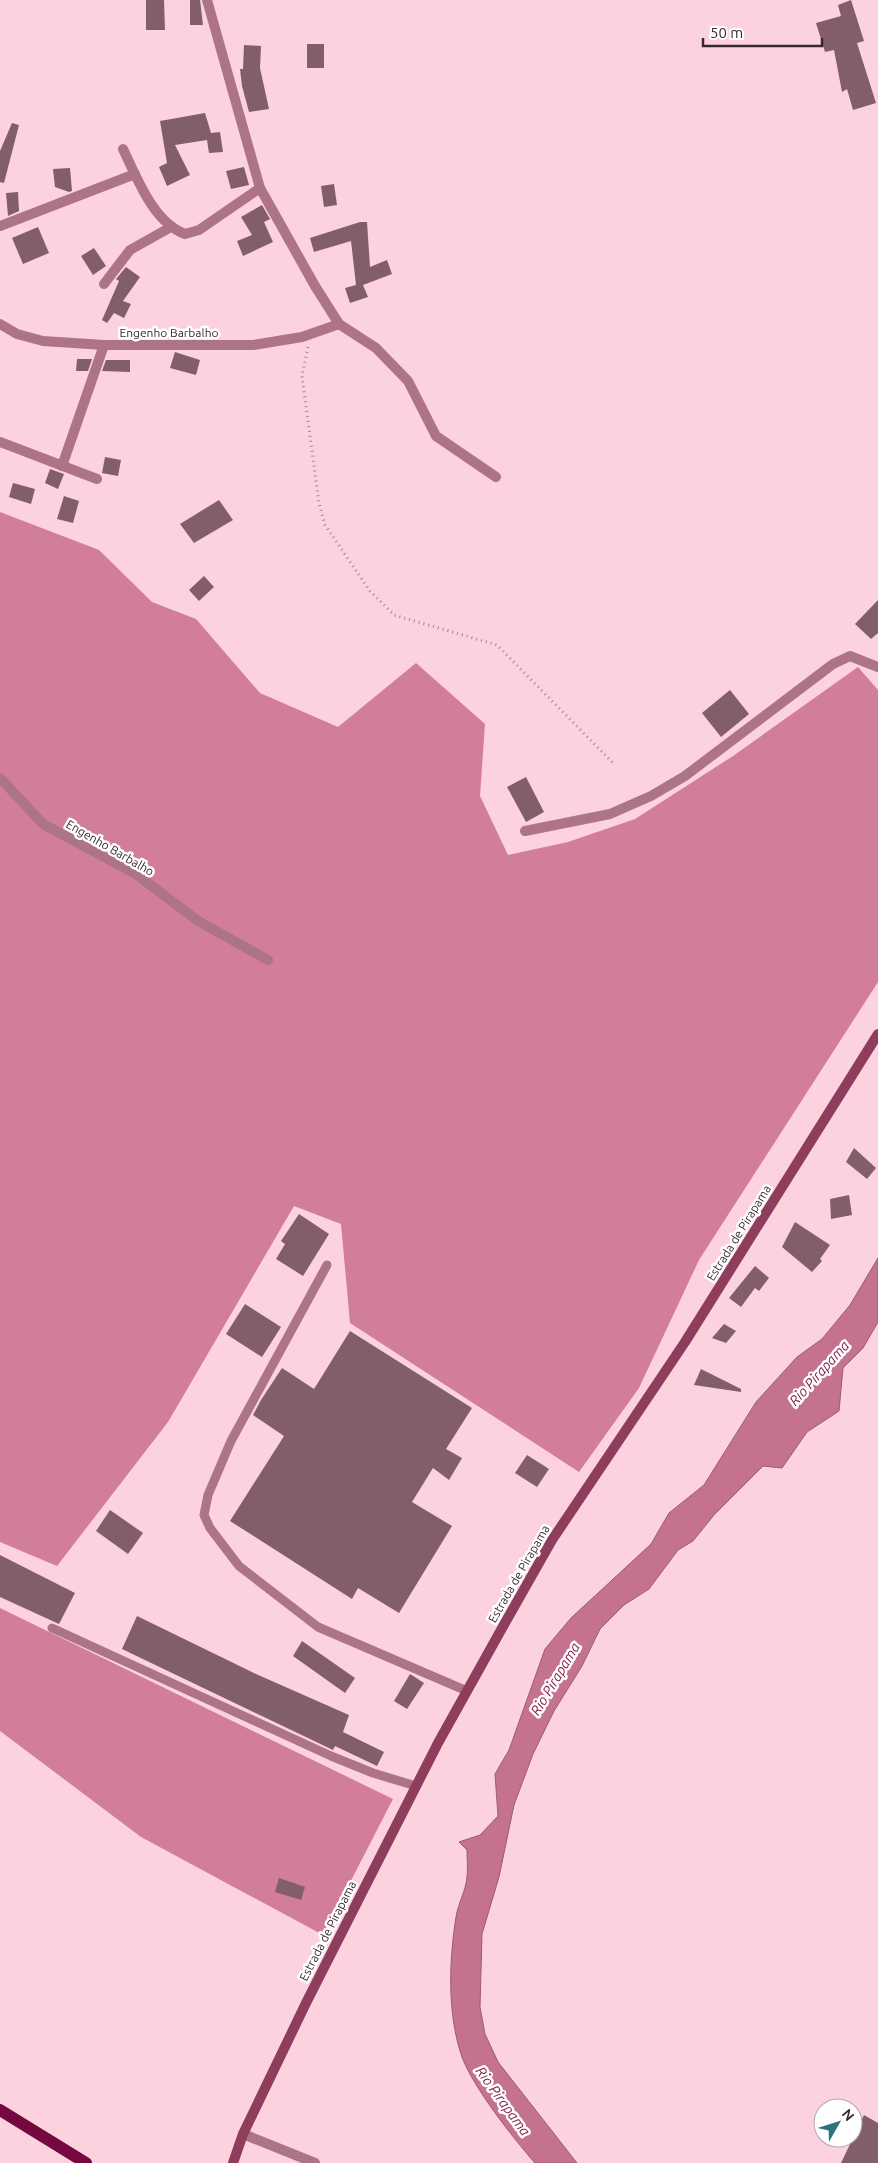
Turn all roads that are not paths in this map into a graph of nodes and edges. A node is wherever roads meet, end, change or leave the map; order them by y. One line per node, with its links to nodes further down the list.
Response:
1 (207, 0): 4 (street)
2 (123, 149): 3 (street)
3 (135, 174): 5 (street); 6 (street)
4 (260, 188): 6 (street); 9 (street)
5 (0, 226)
6 (170, 227): 7 (street)
7 (104, 284)
8 (0, 324): 10 (street, Engenho Barbalho)
9 (339, 324): 10 (street, Engenho Barbalho); 13 (street)
10 (104, 345): 12 (street)
11 (0, 442): 12 (street)
12 (62, 466): 14 (street)
13 (496, 477)
14 (97, 479)
15 (878, 667): 17 (street)
16 (0, 778): 18 (street, Engenho Barbalho)
17 (524, 831)
18 (268, 960)
19 (878, 1034): 22 (main road, Estrada de Pirapama)
20 (327, 1265): 22 (lane)
21 (52, 1628): 23 (lane)
22 (467, 1691): 23 (main road, Estrada de Pirapama)
23 (416, 1786): 25 (main road, Estrada de Pirapama)
24 (0, 2110): 27 (main road)
25 (243, 2134): 26 (main road, Estrada de Pirapama); 28 (street)
26 (231, 2161)
27 (86, 2163)
28 (316, 2163)

